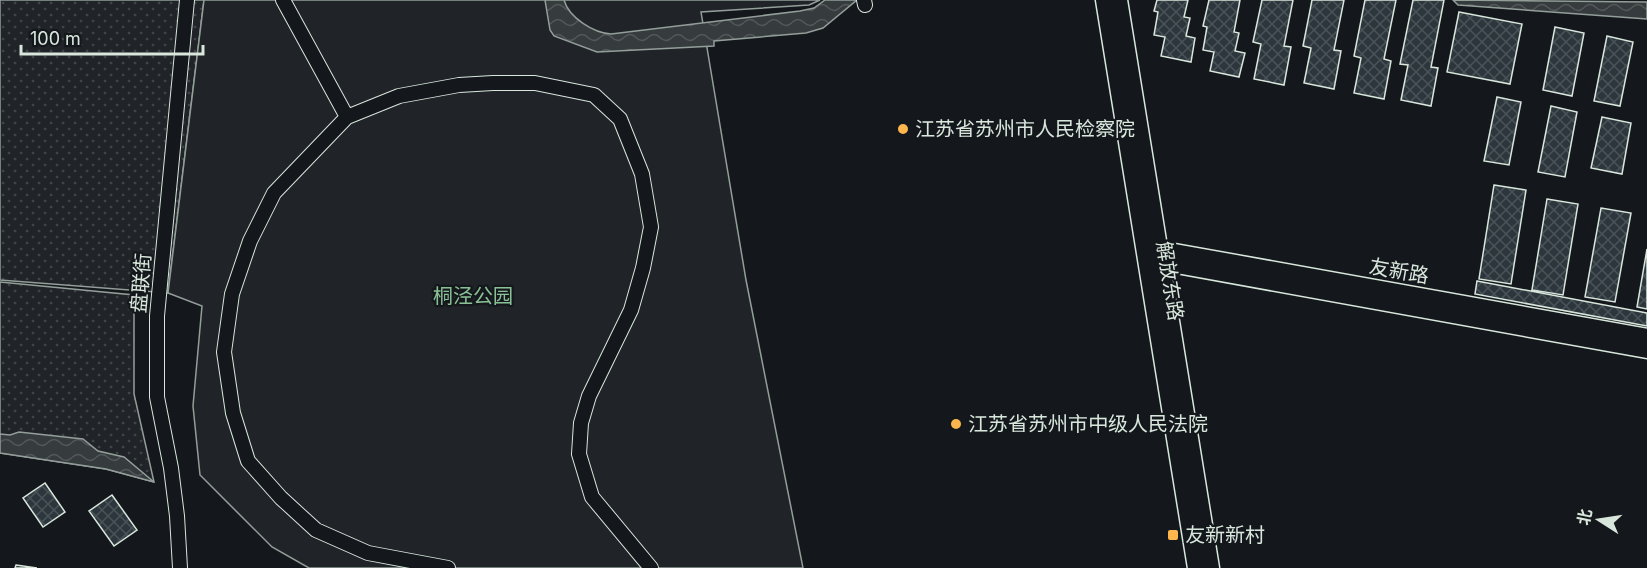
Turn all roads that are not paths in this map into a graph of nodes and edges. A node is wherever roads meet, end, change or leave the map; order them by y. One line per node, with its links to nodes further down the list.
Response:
1 (187, 0): 9 (street, 盘联街)
2 (283, 0): 5 (street)
3 (1104, 0): 6 (main road, 解放东路)
4 (1119, 0): 6 (main road, 解放东路)
5 (347, 117): 10 (street); 11 (street)
6 (1152, 257): 7 (main road, 友新路); 8 (main road, 友新路); 12 (main road, 解放东路); 13 (main road, 解放东路)
7 (1647, 337)
8 (1647, 350)
9 (180, 568)
10 (448, 568)
11 (651, 568)
12 (1196, 568)
13 (1211, 568)

